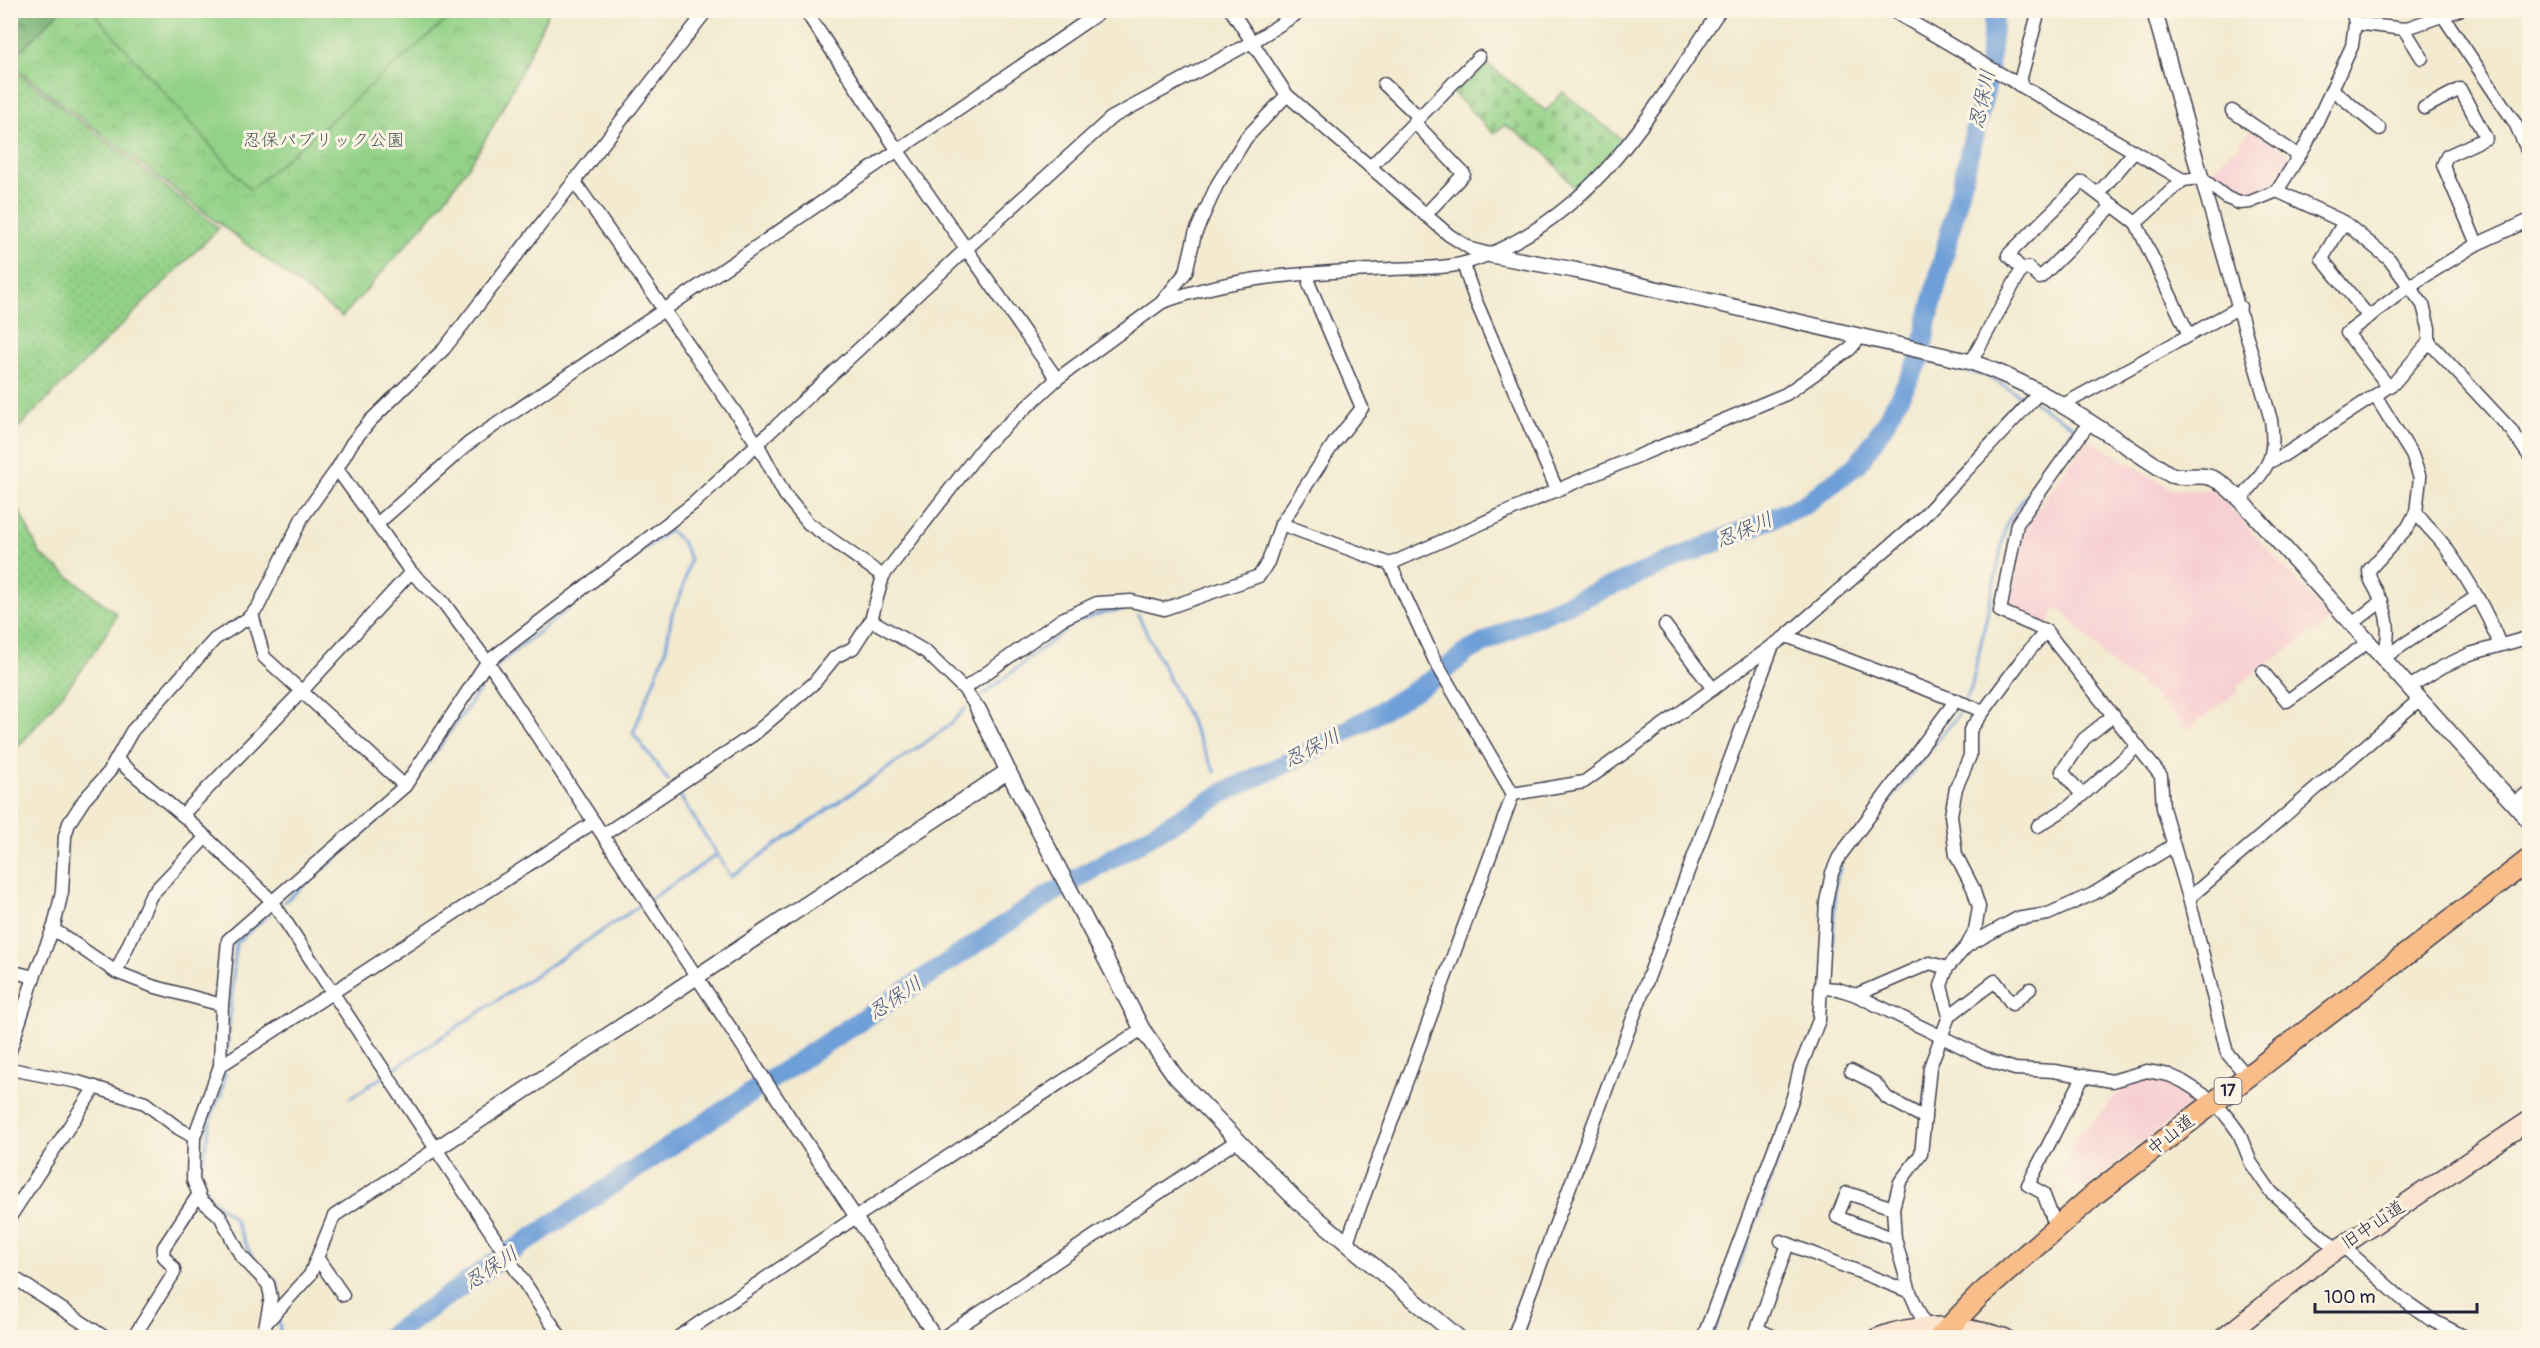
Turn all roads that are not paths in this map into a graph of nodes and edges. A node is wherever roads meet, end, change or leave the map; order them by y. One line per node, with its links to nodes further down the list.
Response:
1 (707, 10): 33 (street)
2 (1103, 10): 26 (street)
3 (1231, 10): 15 (street)
4 (1303, 10): 15 (street)
5 (1720, 10): 43 (street)
6 (1892, 10): 19 (street)
7 (2039, 10): 19 (street)
8 (2154, 10): 31 (street)
9 (2352, 10): 13 (street)
10 (2459, 10): 12 (street)
11 (810, 12): 26 (street)
12 (2443, 16): 14 (street); 29 (street)
13 (2355, 23): 14 (street); 20 (street)
14 (2404, 29): 17 (street)
15 (1250, 42): 21 (street); 42 (street)
16 (1479, 57): 24 (street)
17 (2422, 58)
18 (1384, 84): 24 (street)
19 (2019, 86): 27 (street)
20 (2333, 90): 25 (street); 28 (street)
21 (1287, 95): 30 (street); 48 (street)
22 (2424, 108): 41 (street)
23 (2232, 111): 28 (street)
24 (1416, 119): 30 (street); 37 (street)
25 (2380, 129)
26 (898, 151): 42 (street); 50 (street)
27 (2134, 152): 32 (street); 35 (street)
28 (2299, 156): 34 (street)
29 (2529, 156)
30 (1370, 167): 37 (street)
31 (2201, 178): 32 (street); 34 (street); 49 (street)
32 (2183, 180): 40 (street)
33 (574, 181): 50 (street); 65 (street)
34 (2277, 191): 39 (street)
35 (2098, 194): 36 (street); 45 (street)
36 (2113, 205): 40 (street); 45 (street)
37 (1425, 215): 43 (street)
38 (2529, 220): 41 (street)
39 (2344, 222): 47 (street); 51 (street)
40 (2136, 224): 52 (street)
41 (2477, 244): 47 (street)
42 (966, 249): 56 (street); 62 (street)
43 (1491, 255): 44 (street); 53 (street)
44 (1465, 263): 46 (street); 66 (street)
45 (2022, 269): 55 (street)
46 (1310, 274): 48 (street); 70 (street)
47 (2411, 285): 51 (street); 54 (street)
48 (1161, 303): 56 (street)
49 (2240, 307): 52 (street); 64 (street)
50 (664, 312): 62 (street); 69 (street)
51 (2368, 317): 57 (street)
52 (2189, 335): 60 (street)
53 (1861, 336): 55 (street); 66 (street)
54 (2429, 342): 57 (street); 63 (street)
55 (1971, 362): 58 (street)
56 (1057, 379): 73 (street)
57 (2388, 386): 59 (street)
58 (2039, 393): 60 (street); 81 (street)
59 (2376, 396): 64 (street); 68 (street)
60 (2061, 406): 61 (street)
61 (2089, 423): 67 (street); 80 (street)
62 (758, 445): 73 (street); 87 (street)
63 (2529, 457)
64 (2271, 461): 67 (street)
65 (337, 470): 69 (street); 76 (street)
66 (1557, 490): 71 (street)
67 (2241, 500): 78 (street)
68 (2416, 512): 74 (street); 75 (street)
69 (377, 524): 72 (street)
70 (1281, 524): 71 (street); 89 (street)
71 (1390, 564): 102 (street)
72 (411, 572): 87 (street); 91 (street)
73 (884, 576): 77 (street)
74 (2476, 597): 85 (street); 86 (street)
75 (2382, 602): 78 (street); 86 (street)
76 (252, 614): 91 (street); 98 (street)
77 (872, 620): 89 (street); 109 (street)
78 (2352, 624): 83 (street)
79 (1665, 625): 90 (street)
80 (2046, 631): 95 (street); 96 (street)
81 (1786, 636): 84 (street); 93 (street)
82 (2529, 637): 85 (street)
83 (2368, 642): 86 (street); 88 (street)
84 (1773, 645): 90 (street); 166 (street)
85 (2500, 645): 92 (street)
86 (2383, 658): 92 (street)
87 (488, 663): 100 (street); 106 (street)
88 (2263, 672)
89 (964, 689): 94 (street)
90 (1713, 689): 102 (street)
91 (303, 690): 100 (street); 105 (street)
92 (2415, 693): 104 (street); 113 (street)
93 (1956, 700): 95 (street); 122 (street)
94 (978, 709): 99 (street)
95 (1983, 711): 116 (street)
96 (2114, 715): 97 (street); 103 (street)
97 (2138, 746): 103 (street); 111 (street)
98 (117, 760): 105 (street); 115 (street)
99 (1008, 771): 121 (street); 128 (street)
100 (405, 786): 114 (street)
101 (2529, 791): 104 (street)
102 (1513, 794): 149 (street)
103 (2082, 795): 108 (street)
104 (2513, 804): 107 (street)
105 (182, 814): 110 (street)
106 (594, 822): 109 (street); 124 (street)
107 (2529, 822)
108 (2038, 826)
109 (603, 835): 121 (street)
110 (206, 837): 114 (street); 119 (street)
111 (2172, 846): 113 (street); 116 (street)
112 (2529, 860): 135 (highway, 中山道 / 17)
113 (2189, 898): 135 (street)
114 (272, 901): 124 (street); 126 (street)
115 (53, 929): 119 (street); 120 (street)
116 (1967, 946): 117 (street)
117 (1947, 968): 125 (street); 127 (street)
118 (10, 971): 120 (street)
119 (116, 972): 126 (street)
120 (34, 977): 130 (street)
121 (696, 977): 142 (street); 146 (street)
122 (1820, 988): 125 (street); 167 (street)
123 (2030, 989): 127 (street)
124 (332, 995): 131 (street); 142 (street)
125 (1856, 995): 129 (street)
126 (222, 1005): 131 (street)
127 (1949, 1016): 129 (street)
128 (1142, 1029): 141 (street); 146 (street)
129 (1942, 1037): 134 (street); 138 (street)
130 (10, 1051)
131 (220, 1066): 140 (street)
132 (10, 1069): 136 (street)
133 (1851, 1071): 138 (street)
134 (2084, 1075): 137 (street); 147 (street)
135 (2247, 1076): 137 (highway, 中山道 / 17)
136 (95, 1087): 140 (street); 145 (street)
137 (2214, 1101): 147 (highway, 中山道 / 17); 150 (street)
138 (1925, 1118): 144 (street)
139 (2529, 1120): 150 (main road, 旧中山道)
140 (194, 1137): 143 (street)
141 (1238, 1140): 149 (street); 164 (street)
142 (436, 1149): 151 (street); 161 (street)
143 (199, 1194): 155 (street); 159 (street)
144 (1893, 1208): 148 (street); 148 (street)
145 (10, 1217)
146 (856, 1217): 162 (street); 163 (street)
147 (2056, 1227): 156 (highway, 中山道 / 17)
148 (1895, 1239): 153 (street)
149 (1347, 1242): 165 (street)
150 (2339, 1248): 157 (street); 171 (main road, 旧中山道)
151 (318, 1259): 154 (street); 155 (street)
152 (10, 1275): 158 (street)
153 (1910, 1292): 156 (street); 168 (street)
154 (343, 1294)
155 (267, 1322): 160 (street)
156 (1938, 1330): 169 (main road); 170 (main road)
157 (2460, 1336)
158 (106, 1338)
159 (133, 1338)
160 (263, 1338)
161 (561, 1338)
162 (677, 1338)
163 (936, 1338)
164 (942, 1338)
165 (1459, 1338)
166 (1513, 1338)
167 (1703, 1338)
168 (1777, 1338)
169 (1876, 1338)
170 (2005, 1338)
171 (2223, 1338)

